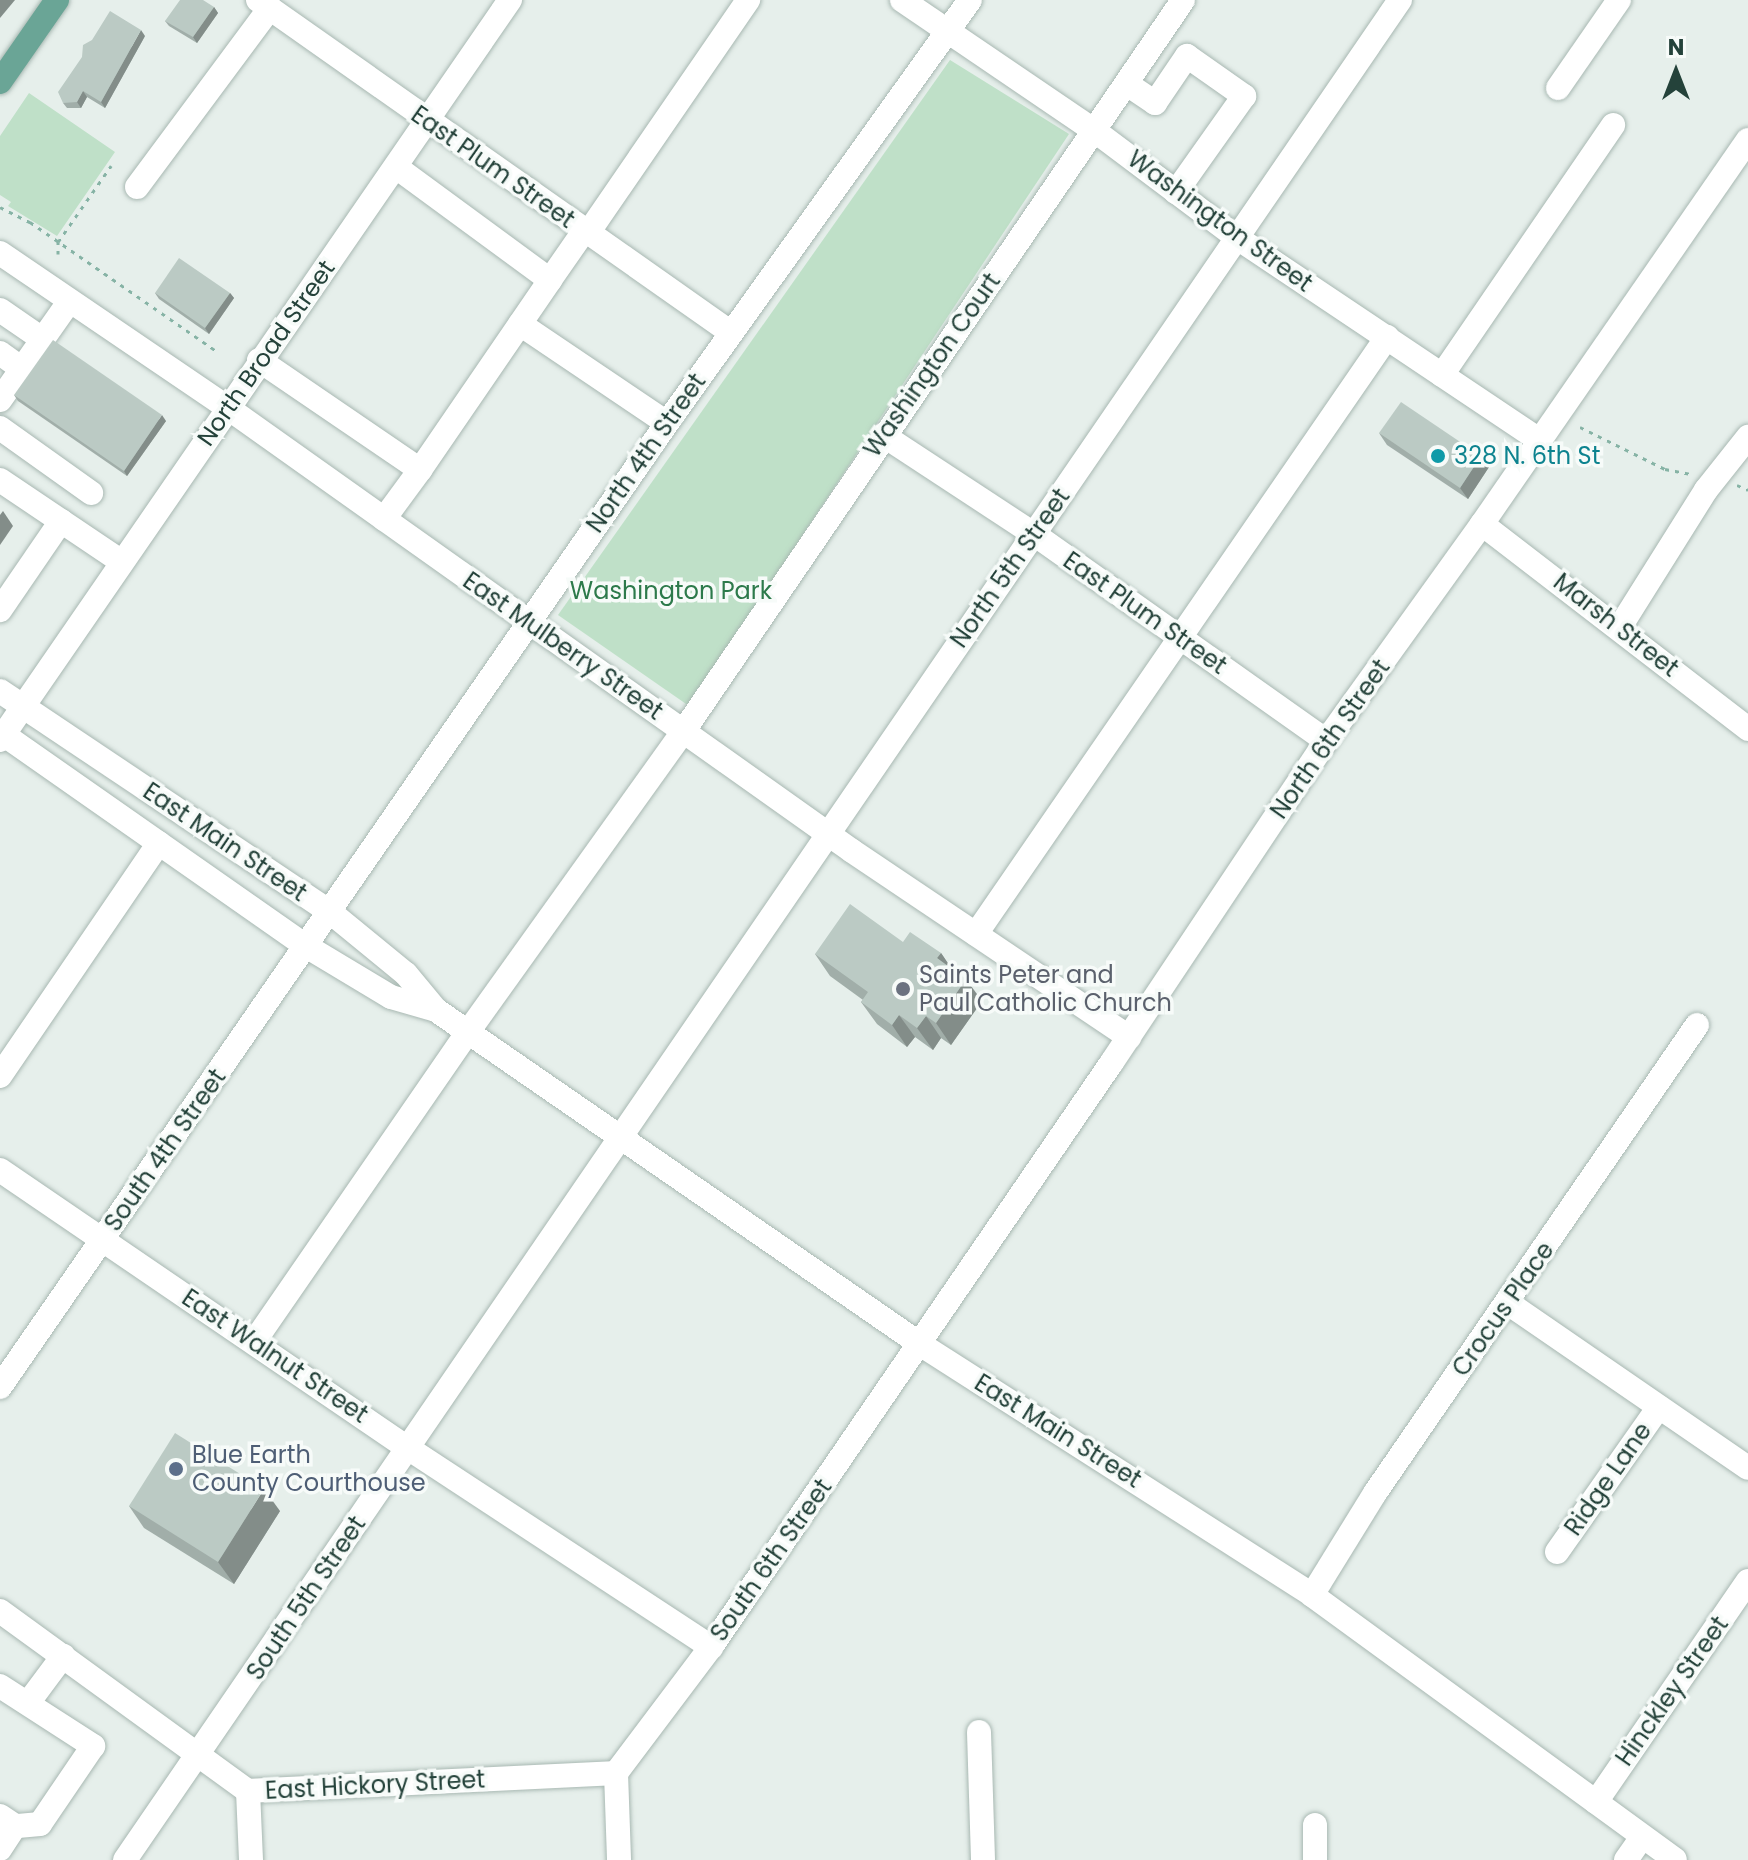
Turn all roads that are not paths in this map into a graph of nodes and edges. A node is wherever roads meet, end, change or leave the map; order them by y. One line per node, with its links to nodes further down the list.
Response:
1 (47, 0): 11 (main road)
2 (57, 0): 11 (main road)
3 (510, 0): 17 (street, North Broad Street)
4 (748, 0): 24 (street)
5 (902, 0): 12 (street, Washington Street)
6 (970, 0): 12 (street, North 4th Street)
7 (1183, 0): 15 (street, Washington Court)
8 (1400, 0): 25 (street, North 5th Street)
9 (1619, 0): 16 (street)
10 (264, 4): 17 (street, East Plum Street); 22 (street)
11 (36, 31): 13 (main road); 14 (main road)
12 (948, 32): 19 (street, Washington Street); 31 (street, North 4th Street)
13 (0, 64)
14 (0, 82)
15 (1127, 84): 19 (street, Washington Court); 23 (street)
16 (1558, 88)
17 (426, 121): 21 (street, North Broad Street); 24 (street, East Plum Street)
18 (1613, 125): 37 (street)
19 (1095, 131): 23 (street, Washington Street); 42 (street, Washington Court)
20 (1748, 140): 44 (street, North 6th Street)
21 (396, 167): 27 (street); 35 (street, North Broad Street)
22 (137, 187)
23 (1176, 192): 25 (street, Washington Street)
24 (586, 232): 27 (street); 31 (street, East Plum Street)
25 (1236, 237): 32 (street, Washington Street); 52 (street, North 5th Street)
26 (0, 253): 28 (street, East Mulberry Street)
27 (550, 280): 30 (street)
28 (69, 302): 33 (street); 39 (street, East Mulberry Street)
29 (0, 310): 33 (street)
30 (520, 324): 40 (street); 45 (street)
31 (730, 332): 40 (street, North 4th Street)
32 (1387, 337): 37 (street, Washington Street); 57 (street)
33 (42, 339): 36 (street)
34 (0, 353): 36 (street)
35 (259, 360): 39 (street, North Broad Street); 45 (street)
36 (21, 368): 38 (street)
37 (1442, 375): 44 (street, Washington Street)
38 (0, 400)
39 (228, 408): 50 (street, East Mulberry Street); 53 (street, North Broad Street)
40 (667, 423): 55 (street, North 4th Street)
41 (0, 428): 46 (street)
42 (883, 435): 52 (street, East Plum Street); 61 (street, Washington Court)
43 (1748, 437): 56 (street)
44 (1538, 439): 51 (street, North 6th Street)
45 (420, 470): 50 (street)
46 (69, 476): 48 (street); 49 (street)
47 (0, 480): 49 (street)
48 (91, 493)
49 (53, 516): 53 (street); 54 (street)
50 (384, 519): 55 (street, East Mulberry Street)
51 (1482, 524): 56 (street, Marsh Street); 63 (street, North 6th Street)
52 (1034, 534): 57 (street, East Plum Street); 64 (street, North 5th Street)
53 (122, 562): 59 (street, North Broad Street)
54 (0, 610)
55 (528, 622): 61 (street, East Mulberry Street); 66 (street, North 4th Street)
56 (1620, 627): 60 (street, Marsh Street)
57 (1178, 636): 63 (street, East Plum Street); 67 (street)
58 (0, 691): 59 (street, East Main Street)
59 (22, 706): 62 (street, North Broad Street); 66 (street, East Main Street)
60 (1748, 729)
61 (683, 732): 64 (street, East Mulberry Street); 71 (street, Washington Court)
62 (1, 736): 65 (street, East Main Street)
63 (1326, 741): 72 (street, North 6th Street)
64 (827, 834): 67 (street, East Mulberry Street); 74 (street, North 5th Street)
65 (159, 843): 68 (street, East Main Street); 73 (street)
66 (329, 911): 68 (street, South 4th Street); 69 (street, East Main Street)
67 (976, 934): 72 (street, East Mulberry Street)
68 (306, 946): 69 (street, East Main Street); 76 (street, South 4th Street)
69 (436, 1010): 71 (street, East Main Street)
70 (1697, 1025): 77 (street, Crocus Place)
71 (468, 1032): 74 (street, East Main Street); 78 (street, Washington Court)
72 (1129, 1037): 79 (street, North 6th Street)
73 (0, 1076)
74 (619, 1135): 79 (street, East Main Street); 82 (street, South 5th Street)
75 (0, 1170): 76 (street, East Walnut Street)
76 (104, 1239): 78 (street, East Walnut Street); 80 (street, South 4th Street)
77 (1508, 1303): 81 (street); 86 (street, Crocus Place)
78 (254, 1342): 82 (street, East Walnut Street)
79 (920, 1344): 86 (street, East Main Street); 88 (street, South 6th Street)
80 (0, 1387)
81 (1659, 1407): 83 (street); 84 (street, Ridge Lane)
82 (408, 1448): 88 (street, East Walnut Street); 93 (street, South 5th Street)
83 (1748, 1468)
84 (1557, 1552)
85 (1748, 1581): 96 (street, Hinckley Street)
86 (1312, 1595): 96 (street, East Main Street)
87 (0, 1611): 89 (street, East Hickory Street)
88 (711, 1647): 94 (street, South 6th Street)
89 (63, 1656): 91 (street); 93 (street, East Hickory Street)
90 (0, 1686): 91 (street)
91 (28, 1703): 97 (street)
92 (979, 1732): 104 (street)
93 (199, 1754): 95 (street, East Hickory Street); 101 (street, South 5th Street)
94 (616, 1773): 95 (street, East Hickory Street); 103 (street)
95 (248, 1791): 102 (street)
96 (1596, 1802): 99 (street, East Main Street)
97 (7, 1821): 100 (street)
98 (1315, 1825): 105 (street)
99 (1642, 1837): 106 (street); 107 (street, East Main Street)
100 (0, 1849)
101 (125, 1860)
102 (251, 1860)
103 (619, 1860)
104 (983, 1860)
105 (1315, 1860)
106 (1626, 1860)
107 (1675, 1860)

